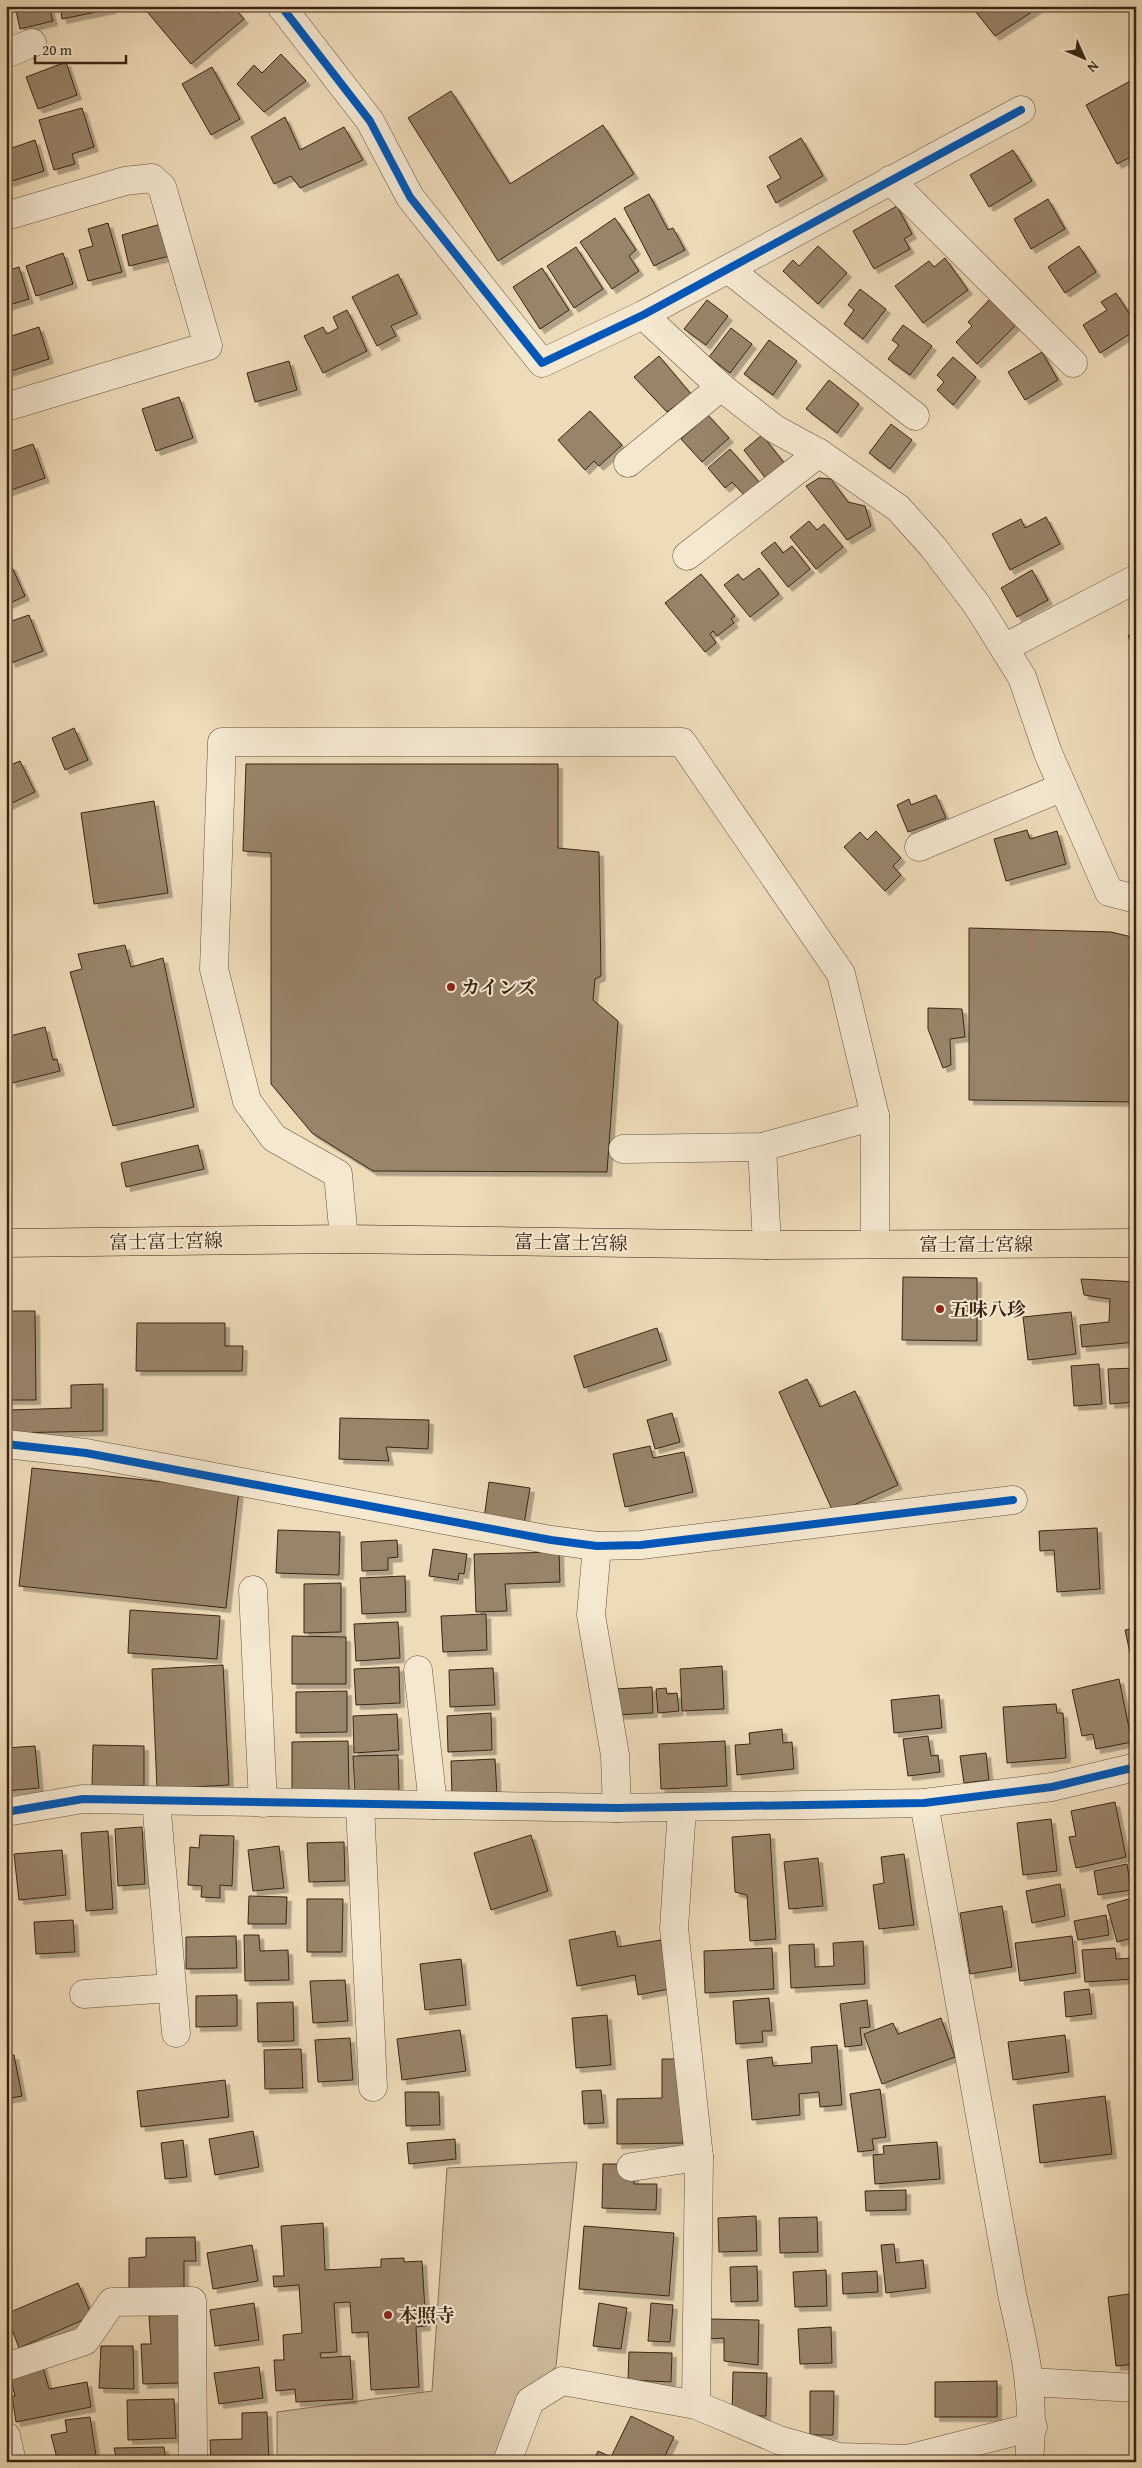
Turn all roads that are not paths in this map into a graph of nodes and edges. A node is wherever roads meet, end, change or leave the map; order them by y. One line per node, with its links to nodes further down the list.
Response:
1 (282, 6): 8 (street)
2 (32, 43): 3 (street)
3 (6, 54)
4 (1020, 110): 5 (street)
5 (890, 180): 7 (street); 9 (street)
6 (6, 216): 11 (street)
7 (728, 269): 8 (street); 12 (street)
8 (643, 315): 10 (street)
9 (1073, 363)
10 (721, 387): 13 (street); 14 (street)
11 (6, 407)
12 (915, 416)
13 (819, 453): 15 (street); 17 (street)
14 (628, 463)
15 (687, 556)
16 (1136, 579): 17 (street)
17 (1004, 648): 18 (street)
18 (1063, 787): 19 (street); 20 (street)
19 (919, 847)
20 (1136, 899)
21 (875, 1116): 22 (street); 24 (street); 27 (street)
22 (762, 1147): 23 (street); 28 (street)
23 (623, 1149)
24 (344, 1239): 26 (main road, 富士富士宮線); 28 (main road, 富士富士宮線)
25 (1136, 1243): 27 (main road, 富士富士宮線)
26 (6, 1244)
27 (875, 1244): 28 (main road, 富士富士宮線)
28 (767, 1246)
29 (6, 1444): 31 (street)
30 (1013, 1500): 31 (street)
31 (597, 1546): 40 (street)
32 (253, 1590): 36 (street)
33 (418, 1670): 39 (street)
34 (1136, 1767): 37 (street)
35 (156, 1801): 36 (street); 42 (street); 43 (street)
36 (263, 1803): 38 (street)
37 (924, 1803): 41 (street); 50 (street)
38 (360, 1805): 39 (street); 46 (street)
39 (433, 1805): 40 (street)
40 (617, 1808): 41 (street)
41 (682, 1808): 47 (street)
42 (6, 1812)
43 (172, 1988): 44 (street); 45 (street)
44 (84, 1994)
45 (176, 2033)
46 (373, 2087)
47 (699, 2157): 48 (street); 52 (street)
48 (631, 2166)
49 (6, 2366): 57 (street)
50 (1030, 2382): 51 (street); 53 (street)
51 (1136, 2388)
52 (696, 2405): 55 (street); 58 (street)
53 (1033, 2427): 55 (street); 59 (street)
54 (6, 2436): 56 (street)
55 (855, 2460)
56 (12, 2462)
57 (194, 2462)
58 (507, 2462)
59 (1030, 2462)

